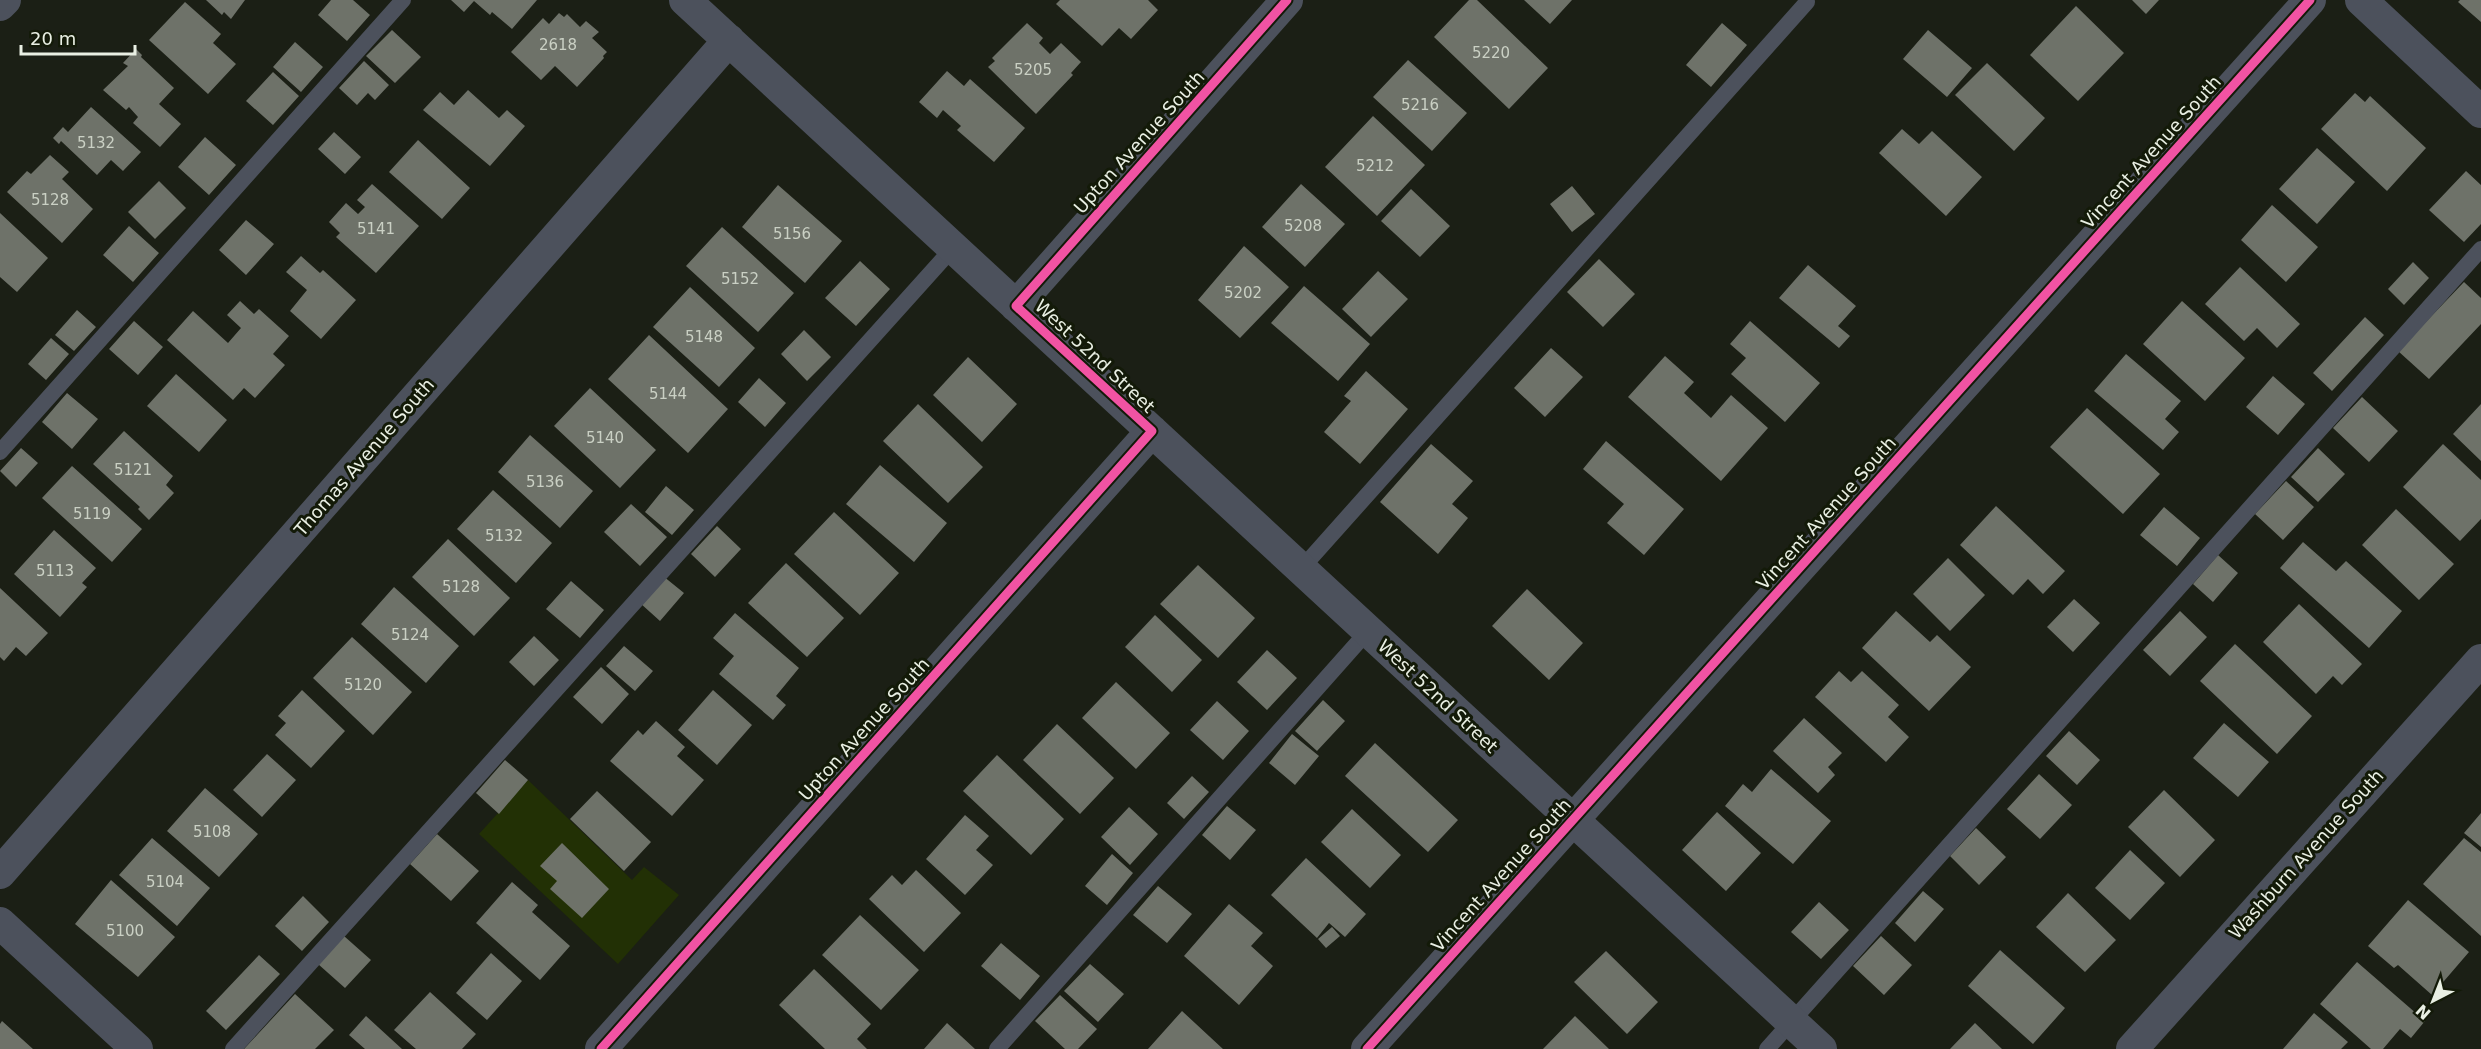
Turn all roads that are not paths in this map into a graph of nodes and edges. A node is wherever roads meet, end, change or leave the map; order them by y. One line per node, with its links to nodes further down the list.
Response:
1 (5, 0): 8 (street)
2 (403, 0): 15 (lane)
3 (685, 0): 9 (street, West 52nd Street)
4 (1287, 0): 13 (street, Upton Avenue South)
5 (2310, 0): 19 (street, Vincent Avenue South)
6 (2361, 0): 10 (street)
7 (1807, 2): 16 (lane)
8 (0, 5)
9 (729, 40): 11 (street, West 52nd Street); 20 (street, Thomas Avenue South)
10 (2481, 112)
11 (953, 248): 13 (street, West 52nd Street); 24 (lane)
12 (2481, 249): 22 (lane)
13 (1016, 306): 14 (street, West 52nd Street)
14 (1152, 431): 16 (street, West 52nd Street); 25 (street, Upton Avenue South)
15 (0, 452)
16 (1301, 569): 17 (street, West 52nd Street)
17 (1368, 631): 19 (street, West 52nd Street); 26 (lane)
18 (2481, 660): 30 (street, Washburn Avenue South)
19 (1573, 820): 22 (street, West 52nd Street); 27 (street, Vincent Avenue South)
20 (0, 873)
21 (0, 923): 23 (street)
22 (1791, 1021): 28 (lane); 29 (street, West 52nd Street)
23 (137, 1049)
24 (233, 1049)
25 (601, 1049)
26 (997, 1049)
27 (1367, 1049)
28 (1767, 1049)
29 (1821, 1049)
30 (2132, 1049)

